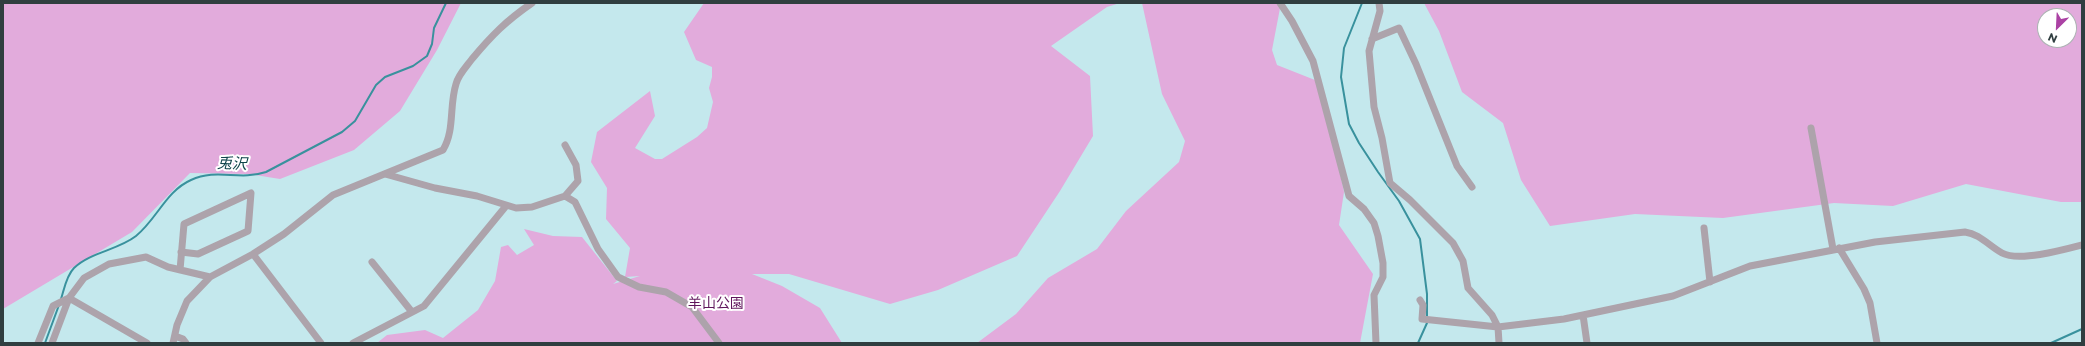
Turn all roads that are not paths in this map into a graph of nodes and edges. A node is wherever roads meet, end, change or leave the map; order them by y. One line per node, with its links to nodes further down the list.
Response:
1 (532, 3): 7 (street)
2 (1280, 3): 33 (street)
3 (1379, 3): 4 (street)
4 (1372, 39): 8 (street); 24 (street)
5 (1811, 128): 13 (street)
6 (565, 145): 9 (street)
7 (384, 174): 10 (street); 15 (street)
8 (1472, 187)
9 (565, 196): 10 (street); 32 (street)
10 (506, 206): 22 (street)
11 (1704, 228): 19 (street)
12 (2082, 245): 13 (street)
13 (1836, 249): 19 (street); 36 (street)
14 (181, 252): 14 (street); 17 (street)
15 (254, 254): 18 (street); 30 (street)
16 (372, 262): 22 (street)
17 (180, 270): 18 (street); 20 (street)
18 (210, 276): 25 (street)
19 (1710, 282): 23 (street)
20 (69, 298): 26 (street); 27 (street); 28 (street)
21 (1420, 300): 24 (street)
22 (412, 312): 31 (street)
23 (1583, 315): 24 (street); 35 (street)
24 (1498, 327): 34 (street)
25 (174, 339): 29 (street)
26 (38, 343)
27 (52, 343)
28 (147, 343)
29 (186, 343)
30 (321, 343)
31 (353, 343)
32 (719, 343)
33 (1376, 343)
34 (1499, 343)
35 (1587, 343)
36 (1877, 343)

